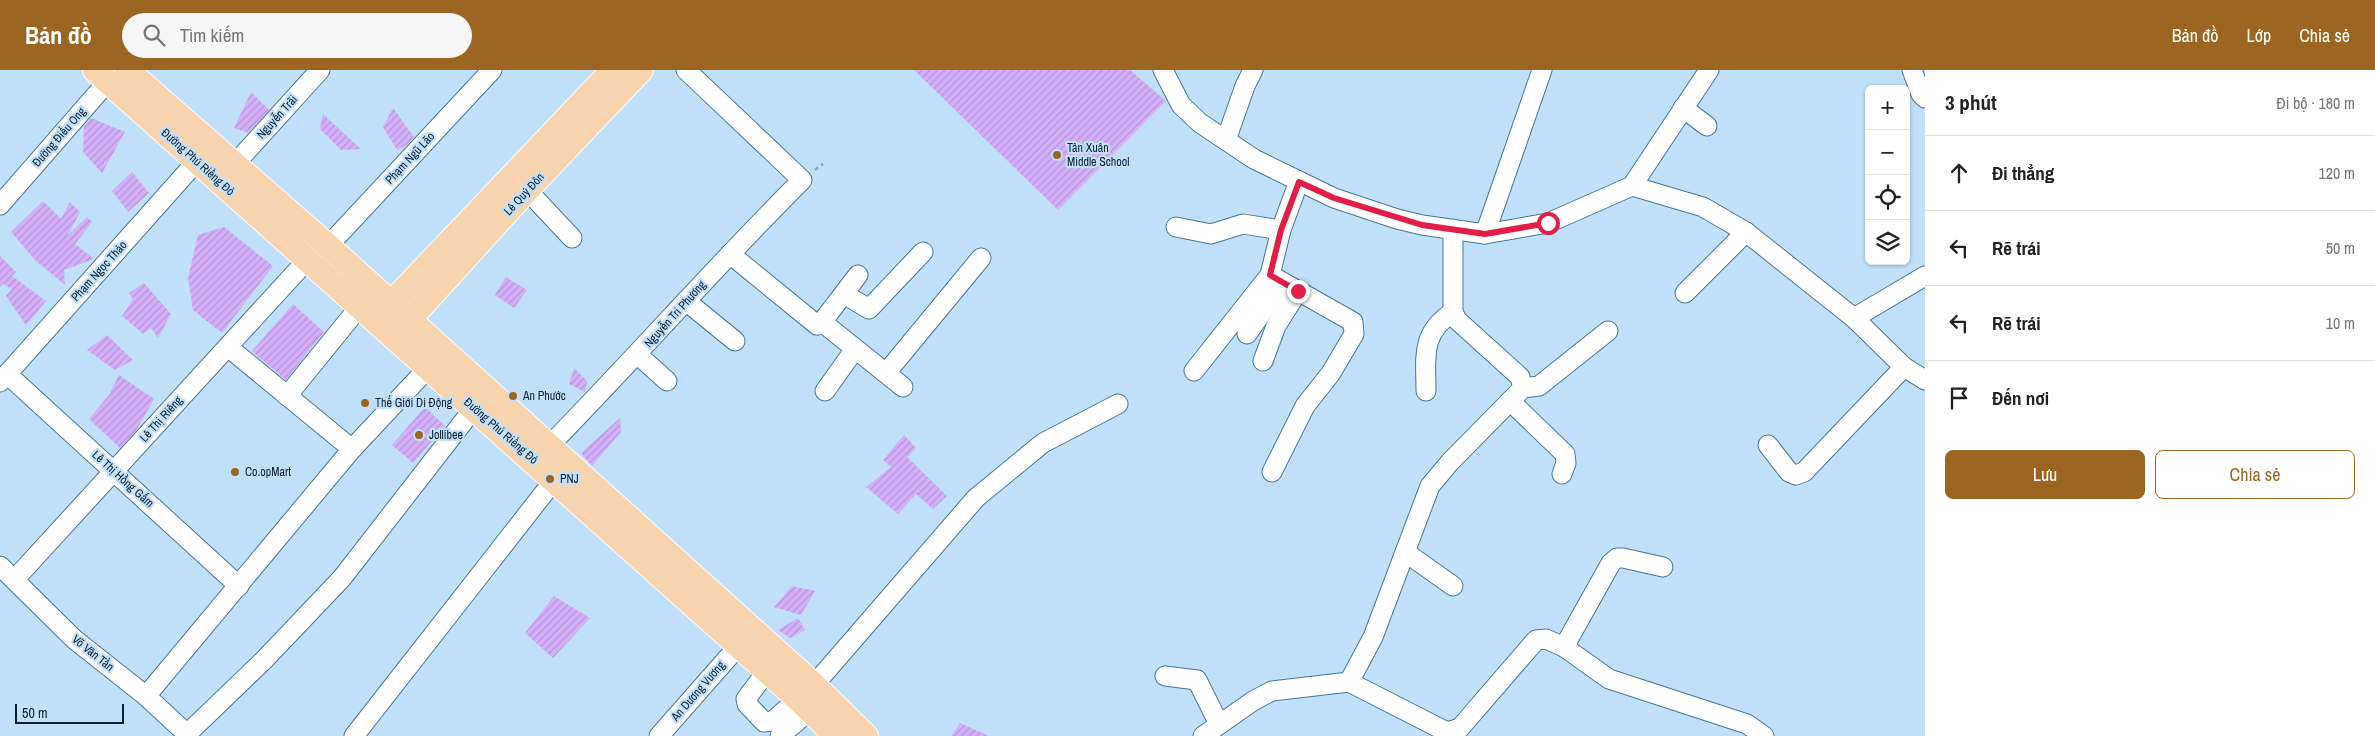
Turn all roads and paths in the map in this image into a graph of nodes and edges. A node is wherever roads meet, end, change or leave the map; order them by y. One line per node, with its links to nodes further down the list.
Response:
1 (320, 70): 17 (street, Nguyễn Trãi)
2 (492, 70): 28 (street, Phạm Ngũ Lão)
3 (613, 70): 39 (main road, Lê Quý Đôn)
4 (641, 70): 20 (main road, Lê Quý Đôn)
5 (686, 70): 30 (street, Nguyễn Tri Phương)
6 (1163, 70): 15 (street)
7 (1253, 70): 15 (street)
8 (1542, 70): 26 (street)
9 (1708, 70): 13 (street)
10 (1912, 70): 12 (street)
11 (123, 74): 16 (main road, Đường Phú Riềng Đỏ); 17 (main road, Đường Phú Riềng Đỏ); 21 (street, Đường Điểu Ong)
12 (1925, 98)
13 (1683, 108): 14 (street); 19 (street)
14 (1707, 126)
15 (1226, 140): 18 (street)
16 (197, 161): 32 (main road, Đường Phú Riềng Đỏ); 55 (street, Phạm Ngọc Thảo)
17 (234, 165): 28 (main road, Đường Phú Riềng Đỏ)
18 (1299, 182): 23 (street); 24 (street)
19 (1632, 186): 25 (street); 26 (street)
20 (527, 190): 27 (street); 43 (main road, Lê Quý Đôn)
21 (0, 205)
22 (1176, 227): 24 (street)
23 (1452, 229): 26 (street); 40 (street)
24 (1281, 230): 35 (street)
25 (1746, 232): 36 (street); 41 (street)
26 (1485, 234)
27 (572, 238)
28 (328, 246): 39 (main road, Đường Phú Riềng Đỏ)
29 (923, 252): 37 (street)
30 (730, 254): 38 (street, Nguyễn Tri Phương); 42 (street)
31 (981, 258): 54 (street)
32 (308, 259): 39 (main road, Đường Phú Riềng Đỏ); 47 (street, Lê Thị Riêng)
33 (858, 275): 37 (street)
34 (1925, 276): 41 (street)
35 (1284, 283): 45 (street); 50 (street); 53 (street); 69 (street)
36 (1685, 293)
37 (844, 294): 42 (street)
38 (686, 301): 46 (street); 49 (street, Nguyễn Tri Phương)
39 (376, 310): 43 (main road, Đường Phú Riềng Đỏ); 62 (street)
40 (1453, 312): 60 (street); 61 (street)
41 (1854, 318): 51 (street)
42 (822, 322): 48 (street)
43 (402, 328): 52 (main road, Đường Phú Riềng Đỏ); 66 (main road, Đường Phú Riềng Đỏ)
44 (1608, 331): 61 (street)
45 (1247, 334)
46 (735, 341)
47 (228, 346): 62 (street); 68 (street, Lê Thị Riêng)
48 (854, 350): 54 (street); 59 (street)
49 (638, 355): 57 (street); 66 (street, Nguyễn Tri Phương)
50 (1263, 361)
51 (1904, 367): 56 (street); 65 (street)
52 (428, 368): 64 (main road, Đường Phú Riềng Đỏ); 67 (street)
53 (1194, 371)
54 (886, 374): 58 (street)
55 (3, 378): 68 (street, Lê Thị Hồng Gấm)
56 (1925, 380)
57 (667, 381)
58 (903, 387)
59 (825, 391)
60 (1426, 391)
61 (1517, 395): 70 (street); 72 (street)
62 (287, 396): 67 (street)
63 (1118, 404): 84 (street)
64 (474, 408): 71 (main road, Đường Phú Riềng Đỏ); 86 (street)
65 (1768, 445)
66 (548, 447): 78 (main road, Đường Phú Riềng Đỏ)
67 (352, 449): 76 (street)
68 (114, 471): 75 (street, Lê Thị Riêng); 76 (street, Lê Thị Hồng Gấm)
69 (1272, 472)
70 (1562, 474)
71 (555, 479): 78 (main road, Đường Phú Riềng Đỏ); 87 (street)
72 (1405, 552): 77 (street); 82 (street)
73 (0, 566): 75 (street, Võ Văn Tần)
74 (1663, 567): 79 (street)
75 (15, 579): 83 (street, Võ Văn Tần)
76 (240, 586): 83 (street)
77 (1453, 586)
78 (745, 638): 80 (main road, Đường Phú Riềng Đỏ); 84 (main road, Đường Phú Riềng Đỏ); 88 (street, An Dương Vương)
79 (1564, 647): 82 (street); 93 (street)
80 (767, 671): 84 (main road, Đường Phú Riềng Đỏ); 84 (street)
81 (1165, 676): 85 (street)
82 (1348, 682): 85 (street)
83 (146, 696): 86 (street, Võ Văn Tần)
84 (808, 698): 89 (street); 90 (main road, Đường Phú Riềng Đỏ); 91 (main road, Đường Phú Riềng Đỏ)
85 (1219, 724): 92 (street)
86 (188, 735)
87 (354, 736)
88 (659, 736)
89 (780, 736)
90 (836, 736)
91 (866, 736)
92 (1203, 736)
93 (1764, 736)

